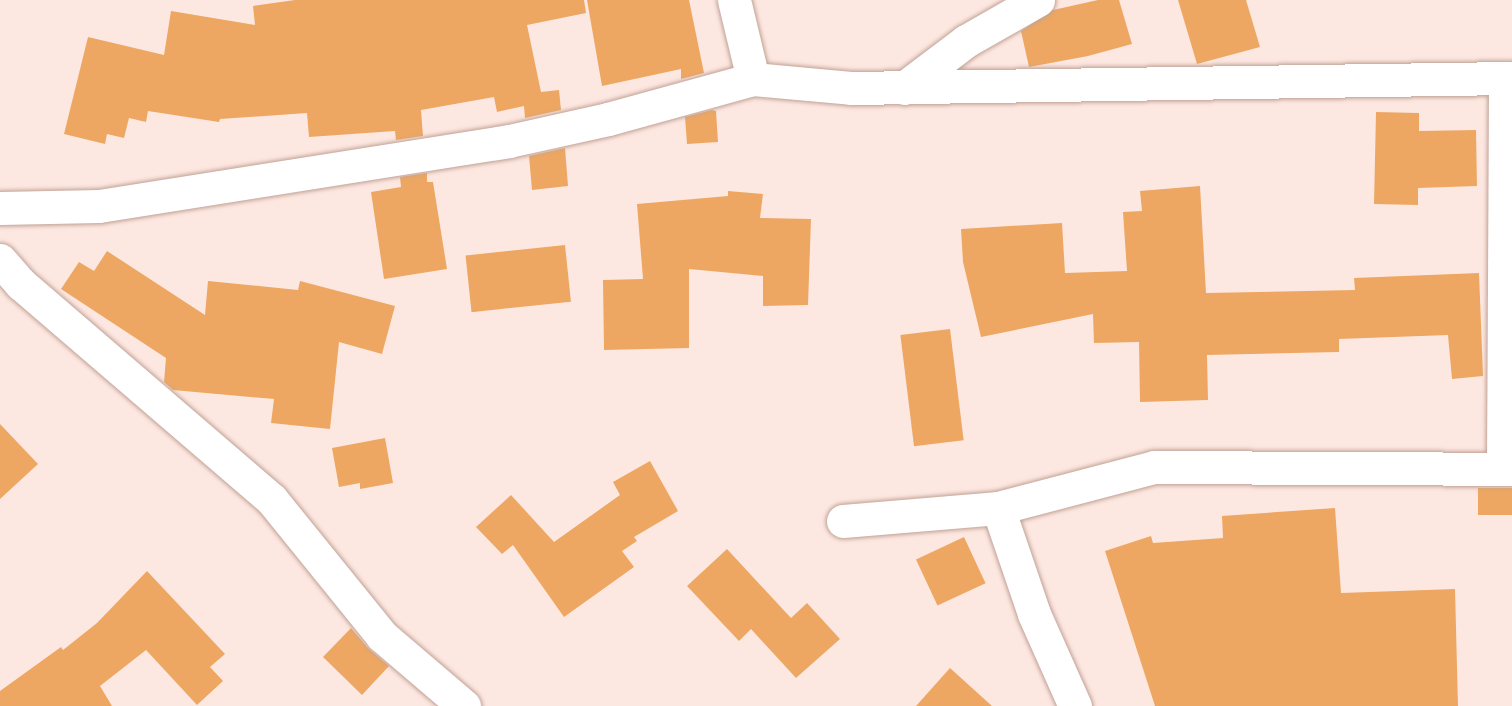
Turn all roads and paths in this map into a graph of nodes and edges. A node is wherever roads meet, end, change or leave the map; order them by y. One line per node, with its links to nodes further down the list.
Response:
1 (734, 0): 3 (street)
2 (1038, 0): 5 (street)
3 (753, 79): 5 (street); 6 (street)
4 (1509, 79): 5 (street); 8 (street)
5 (904, 87)
6 (0, 208)
7 (0, 260): 11 (street)
8 (1508, 469): 9 (street)
9 (998, 508): 10 (street); 12 (street)
10 (843, 520)
11 (465, 706)
12 (1076, 706)

